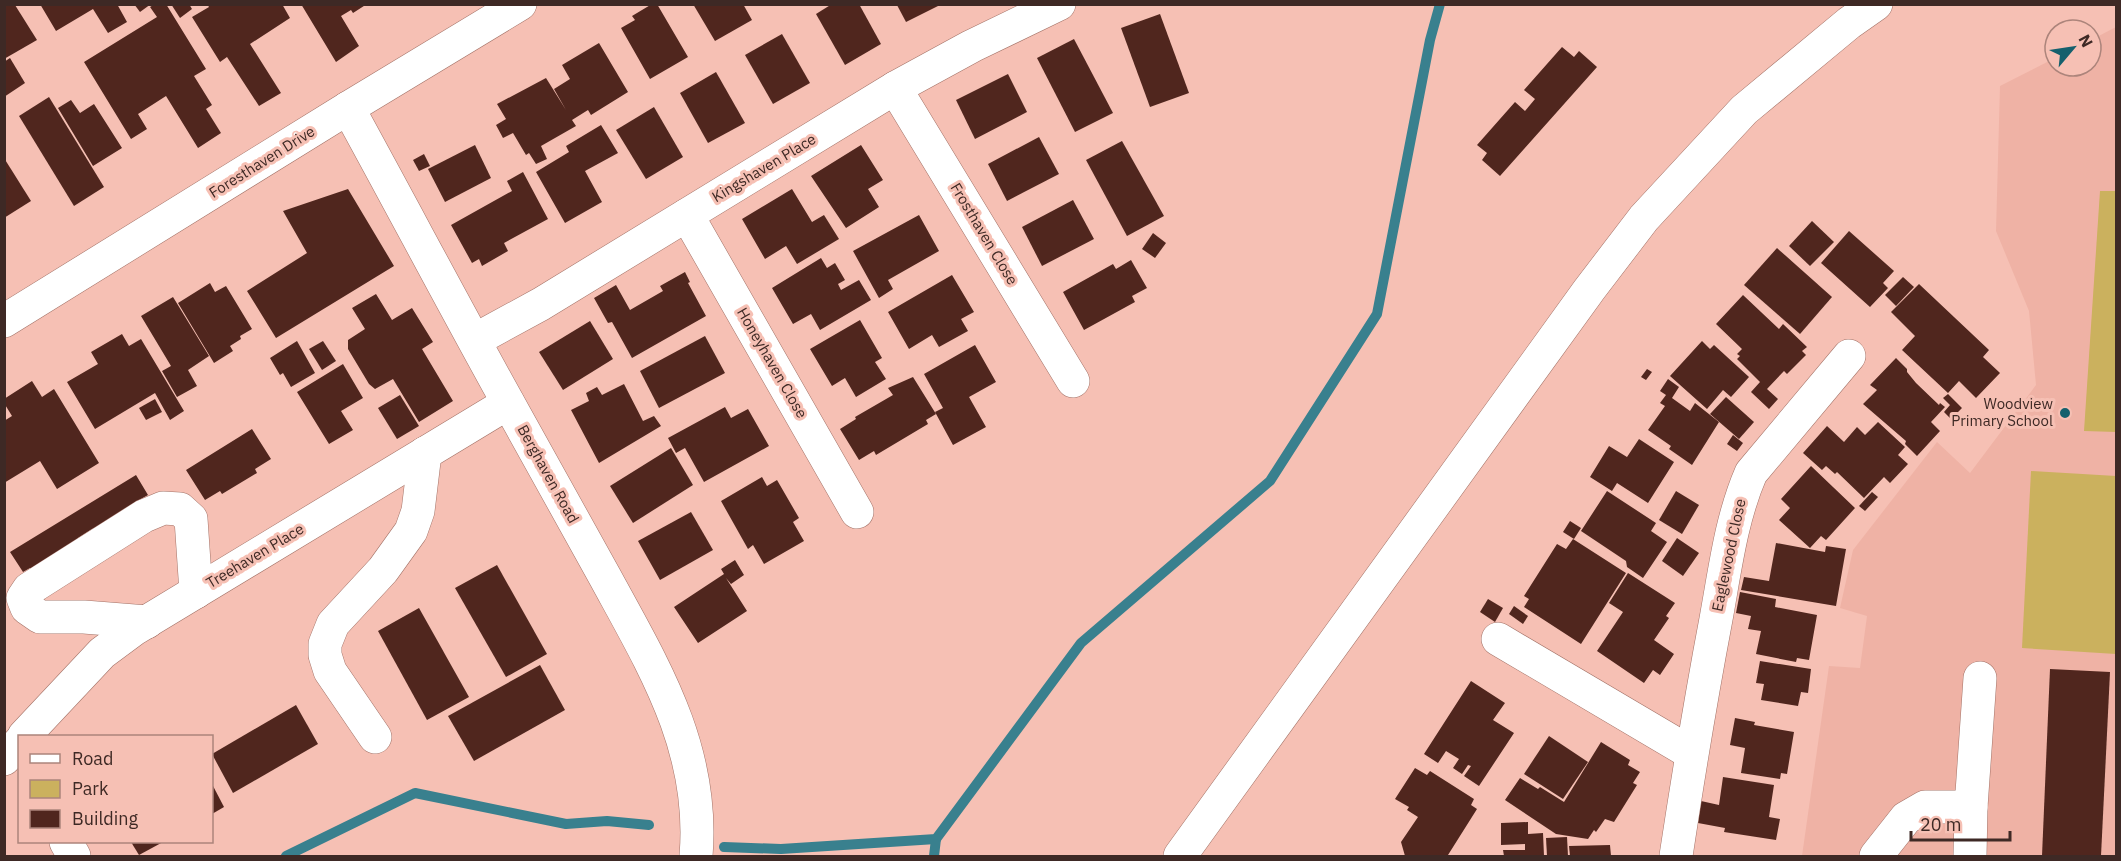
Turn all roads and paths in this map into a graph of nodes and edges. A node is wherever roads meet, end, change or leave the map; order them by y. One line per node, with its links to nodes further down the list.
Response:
1 (520, 4): 5 (street, Foresthaven Drive)
2 (1059, 4): 4 (street, Kingshaven Place)
3 (1876, 4): 23 (street)
4 (895, 88): 6 (street, Kingshaven Place); 10 (street, Frosthaven Close)
5 (348, 108): 7 (street, Foresthaven Drive); 8 (street, Berghaven Road)
6 (687, 215): 8 (street, Kingshaven Place); 13 (street, Honeyhaven Close)
7 (4, 321)
8 (475, 340): 11 (street, Berghaven Road)
9 (1849, 356): 20 (street, Eaglewood Close)
10 (1073, 381)
11 (508, 404): 12 (street, Treehaven Place); 22 (street, Berghaven Road)
12 (425, 453): 14 (street, Treehaven Place); 19 (street)
13 (857, 512)
14 (196, 592): 15 (street, Treehaven Place); 15 (street)
15 (147, 622): 18 (street, Treehaven Place)
16 (1498, 639): 20 (street)
17 (1980, 678): 21 (street)
18 (27, 735)
19 (375, 737)
20 (1691, 753): 24 (street, Eaglewood Close)
21 (1971, 807): 25 (street); 26 (street)
22 (696, 856)
23 (1180, 856)
24 (1676, 856)
25 (1876, 856)
26 (1970, 856)

